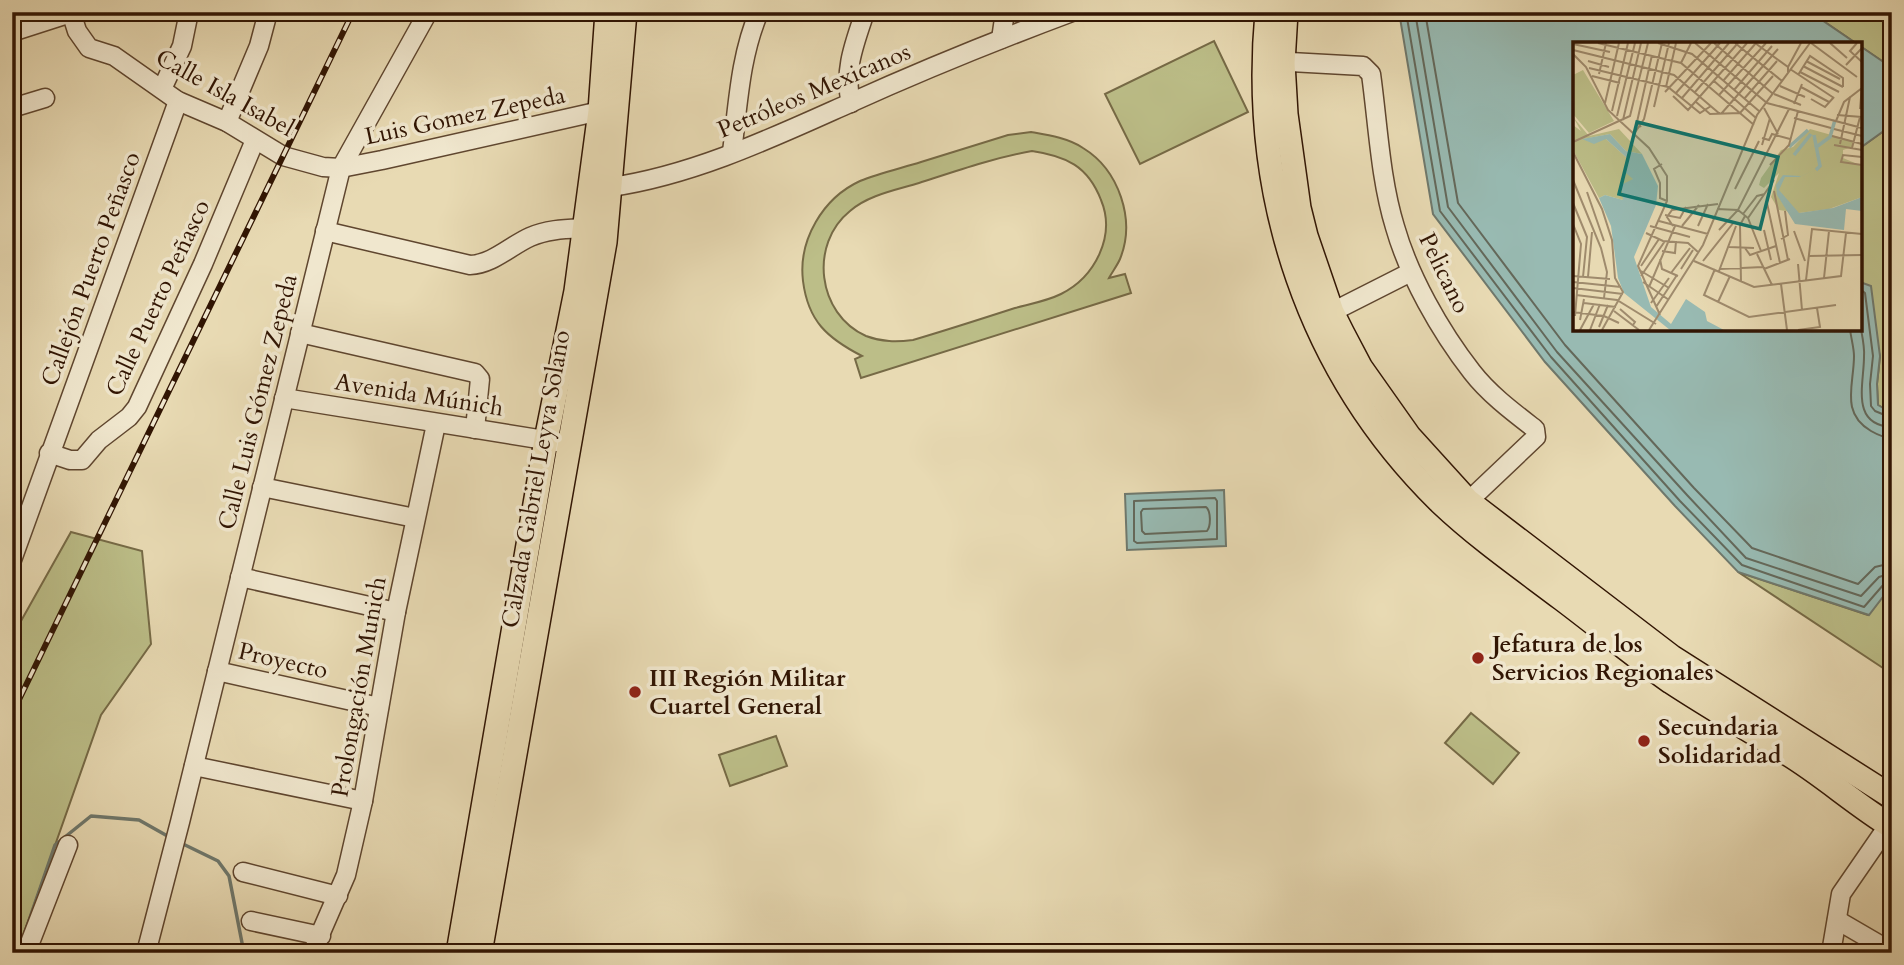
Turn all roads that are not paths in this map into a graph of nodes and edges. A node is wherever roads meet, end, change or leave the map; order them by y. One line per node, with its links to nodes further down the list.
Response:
1 (189, 12): 16 (street)
2 (268, 12): 22 (street)
3 (428, 12): 25 (street, Calle Luis Gómez Zepeda)
4 (607, 12): 21 (main road)
5 (625, 12): 26 (main road, Calzada Gabriel Leyva Solano)
6 (759, 12): 24 (street)
7 (865, 12): 19 (street)
8 (1005, 12): 14 (street)
9 (1072, 12): 14 (street, Petróleos Mexicanos)
10 (1267, 12): 15 (main road)
11 (1286, 12): 15 (main road)
12 (71, 13): 13 (street); 16 (street, Calle Isla Isabel)
13 (12, 32)
14 (1001, 39): 19 (street, Petróleos Mexicanos)
15 (1273, 61): 29 (street, Pelicano); 30 (main road); 39 (main road)
16 (162, 89): 18 (street, Calle Isla Isabel)
17 (45, 98): 20 (street)
18 (178, 101): 22 (street, Calle Isla Isabel); 37 (street, Callejón Puerto Peñasco)
19 (851, 103): 24 (street, Petróleos Mexicanos)
20 (12, 108)
21 (600, 111): 25 (street, Luis Gomez Zepeda); 27 (main road)
22 (227, 122): 23 (street, Calle Isla Isabel)
23 (255, 140): 25 (street, Calle Isla Isabel); 37 (street, Calle Puerto Peñasco)
24 (732, 152): 26 (street, Petróleos Mexicanos)
25 (341, 168): 28 (street, Calle Luis Gómez Zepeda)
26 (611, 187): 36 (main road, Calzada Gabriel Leyva Solano)
27 (586, 228): 28 (street); 35 (main road, Calzada Gabriel Leyva Solano)
28 (325, 231): 31 (street, Calle Luis Gómez Zepeda)
29 (1411, 272): 30 (street); 39 (street, Pelicano)
30 (1332, 312): 39 (main road)
31 (300, 334): 32 (street, Calle Luis Gómez Zepeda); 34 (street)
32 (284, 398): 33 (street, Avenida Múnich); 38 (street, Calle Luis Gómez Zepeda)
33 (436, 424): 34 (street, Avenida Múnich); 40 (street, Prolongación Munich)
34 (475, 429): 35 (street, Avenida Múnich)
35 (546, 440): 36 (street, Avenida Múnich); 52 (main road, Calzada Gabriel Leyva Solano)
36 (570, 444): 52 (main road, Calzada Gabriel Leyva Solano)
37 (49, 453): 41 (street, Callejón Puerto Peñasco)
38 (262, 487): 40 (street); 42 (street, Calle Luis Gómez Zepeda)
39 (1461, 508): 46 (main road)
40 (415, 518): 43 (street, Prolongación Munich)
41 (12, 560)
42 (240, 577): 43 (street); 44 (street, Calle Luis Gómez Zepeda)
43 (396, 612): 45 (street, Prolongación Munich)
44 (217, 671): 45 (street, Proyecto); 47 (street, Calle Luis Gómez Zepeda)
45 (379, 707): 49 (street, Prolongación Munich)
46 (1760, 725): 48 (main road); 50 (main road)
47 (194, 766): 49 (street); 60 (street, Calle Luis Gómez Zepeda)
48 (1892, 797)
49 (363, 801): 54 (street, Prolongación Munich)
50 (1891, 824): 55 (street)
51 (68, 845): 59 (street)
52 (486, 851): 62 (main road, Calzada Gabriel Leyva Solano); 63 (main road, Calzada Gabriel Leyva Solano)
53 (243, 872): 54 (street)
54 (338, 896): 57 (street, Prolongación Munich)
55 (1837, 920): 58 (street); 64 (street)
56 (251, 921): 57 (street)
57 (321, 936): 61 (street, Prolongación Munich)
58 (1892, 952)
59 (26, 953)
60 (145, 953)
61 (313, 953)
62 (458, 953)
63 (480, 953)
64 (1831, 953)

